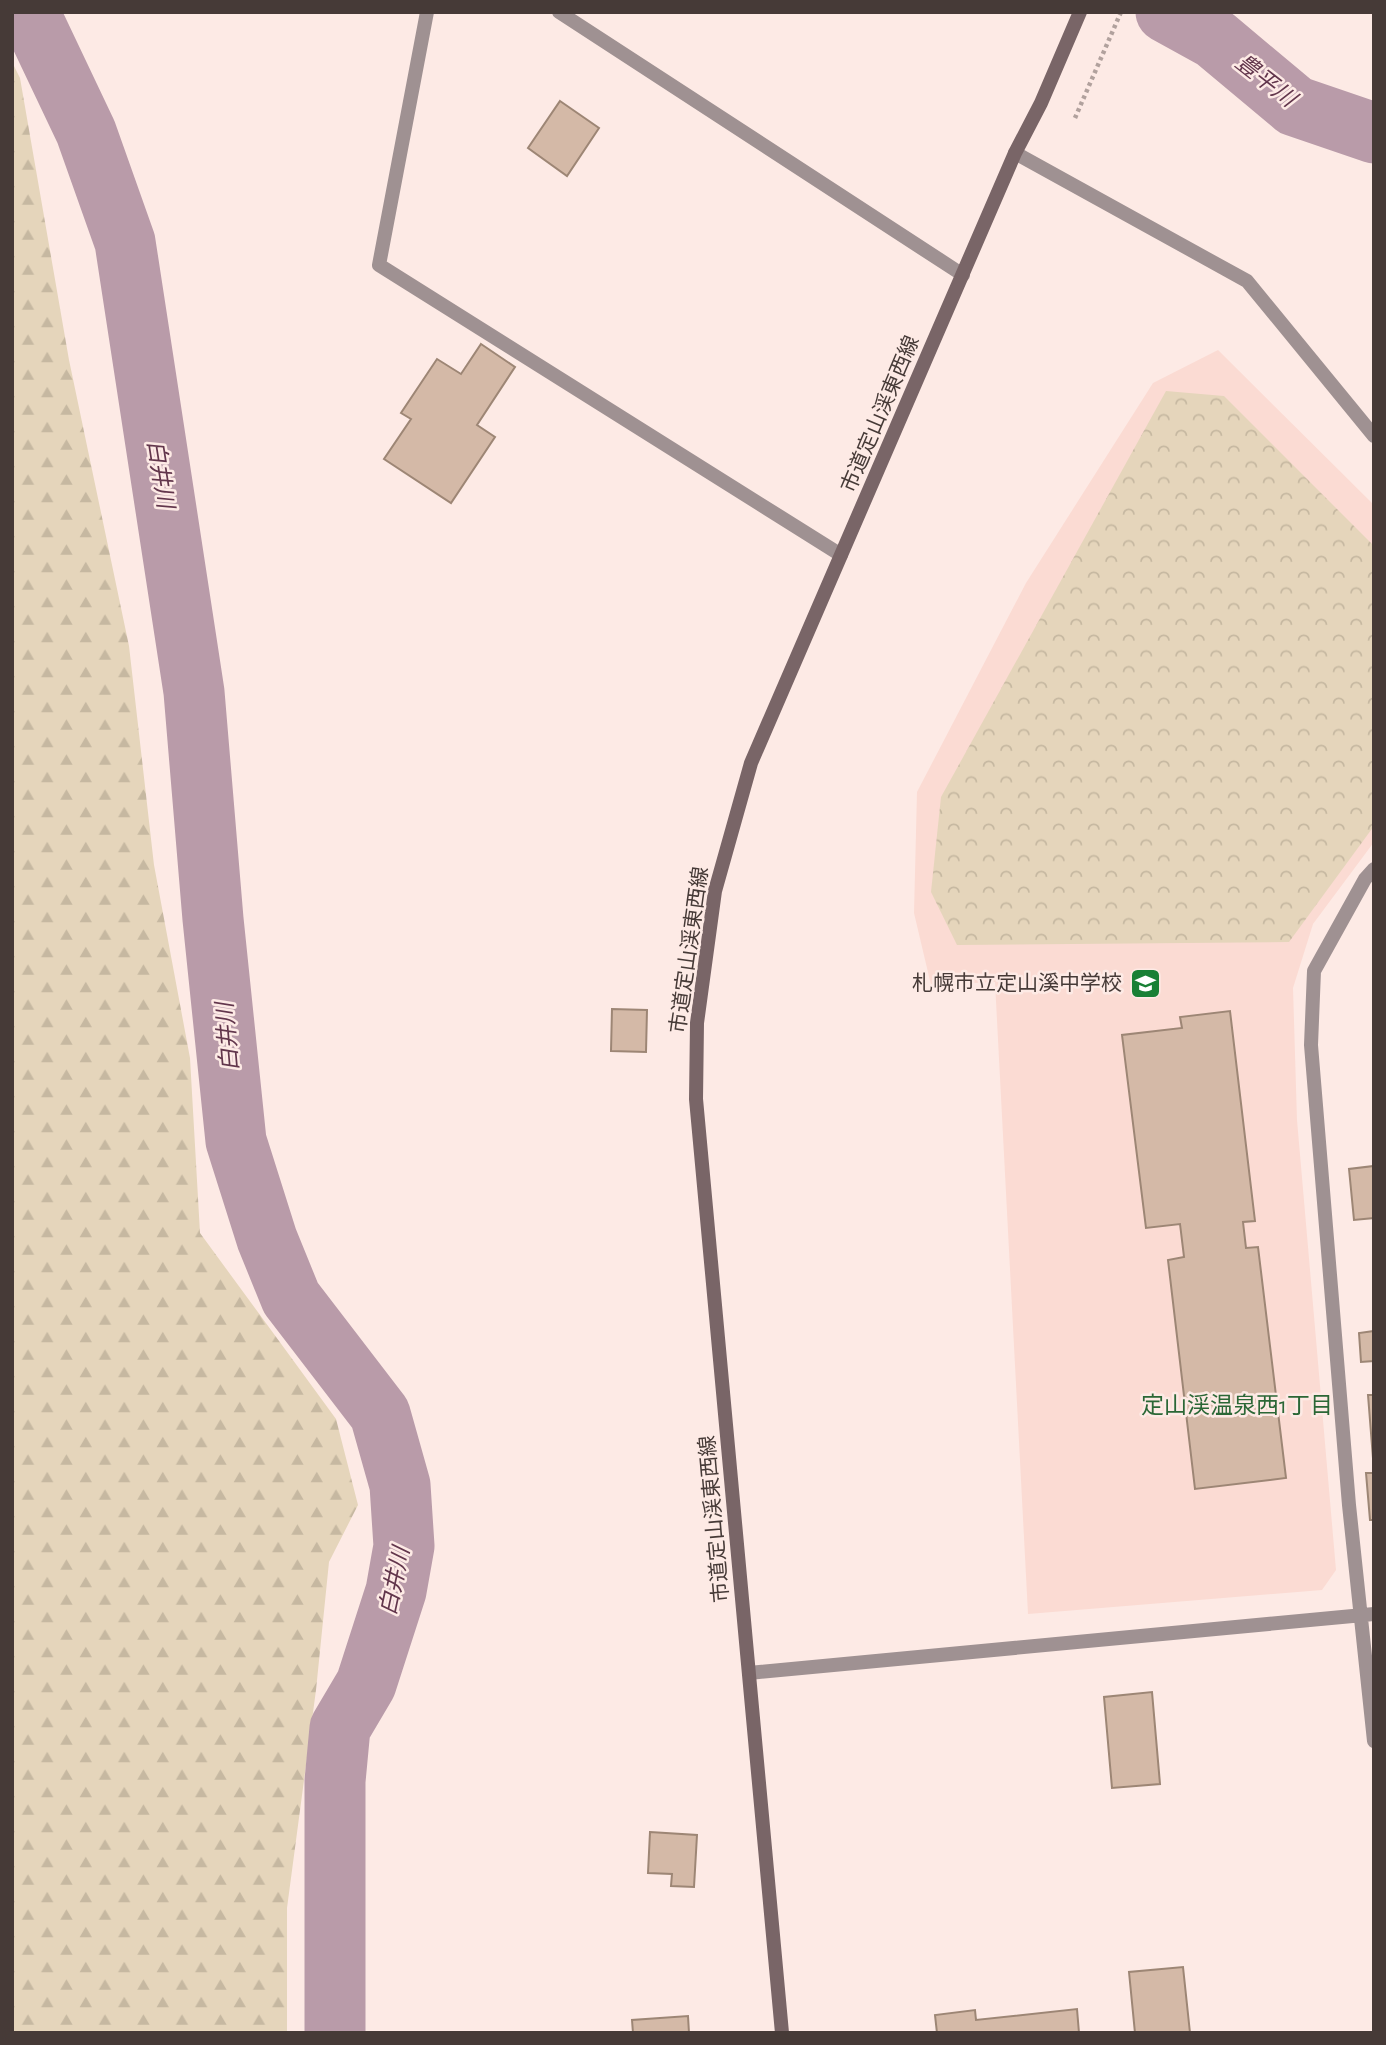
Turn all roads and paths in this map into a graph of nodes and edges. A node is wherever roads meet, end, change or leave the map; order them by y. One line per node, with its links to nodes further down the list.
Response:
1 (427, 12): 9 (street)
2 (559, 12): 7 (street)
3 (1080, 12): 6 (street, 市道定山渓東西線)
4 (1121, 12): 5 (path)
5 (1075, 118)
6 (1015, 153): 7 (street, 市道定山渓東西線); 8 (street)
7 (962, 275): 9 (street, 市道定山渓東西線)
8 (1374, 436)
9 (841, 555): 12 (street, 市道定山渓東西線)
10 (1374, 869): 11 (street)
11 (1367, 1615): 12 (street); 13 (street)
12 (749, 1673): 14 (street, 市道定山渓東西線)
13 (1374, 1741)
14 (782, 2033)

